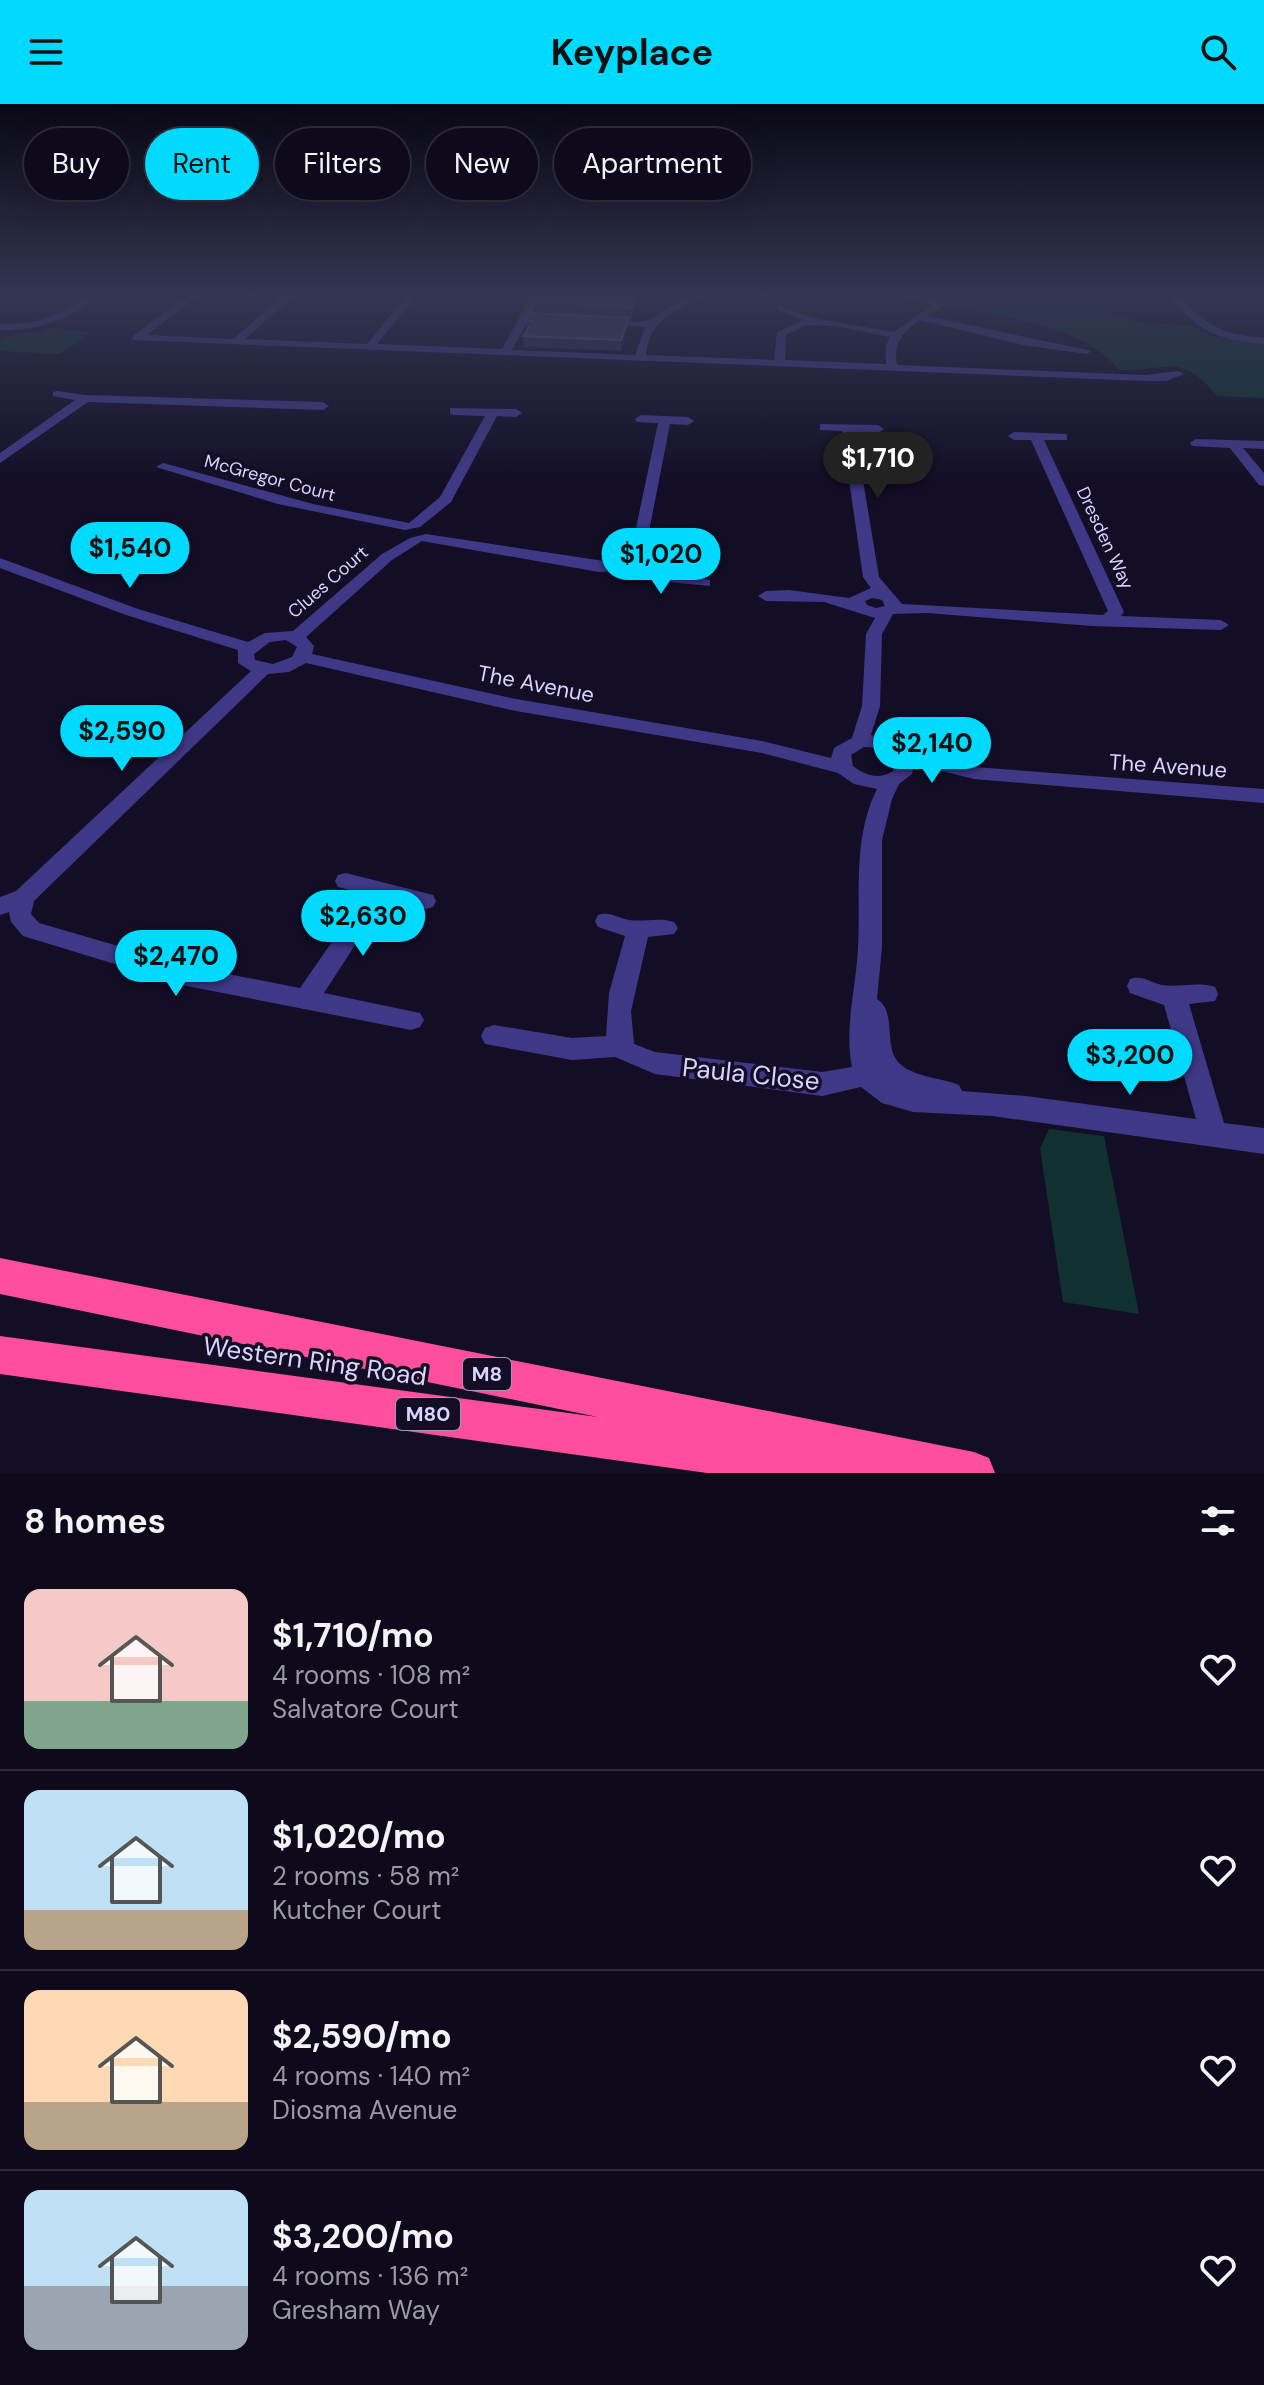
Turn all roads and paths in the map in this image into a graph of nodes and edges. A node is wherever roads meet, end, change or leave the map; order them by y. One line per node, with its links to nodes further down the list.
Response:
1 (592, 357): 4 (street)
2 (779, 357): 5 (street)
3 (890, 357): 6 (street)
4 (640, 359): 5 (street)
5 (779, 364): 6 (street)
6 (892, 368): 7 (street)
7 (1178, 374)
8 (57, 394): 9 (street)
9 (85, 398): 14 (street); 26 (street)
10 (454, 411): 11 (street)
11 (493, 412): 12 (street); 29 (street)
12 (516, 413)
13 (641, 419): 15 (street)
14 (312, 420)
15 (665, 420): 16 (street); 31 (street)
16 (688, 421)
17 (824, 427): 18 (street)
18 (848, 428): 19 (street); 32 (street)
19 (878, 429)
20 (1014, 436): 21 (street)
21 (1036, 437): 22 (street); 37 (street, Dresden Way)
22 (1063, 437)
23 (1196, 443): 25 (street)
24 (1264, 445): 25 (street)
25 (1235, 446): 28 (street)
26 (0, 459)
27 (163, 467): 29 (street, McGregor Court)
28 (1264, 482)
29 (415, 532): 31 (street, McGregor Court); 40 (street, Clues Court)
30 (0, 563): 41 (street)
31 (627, 566): 33 (street, McGregor Court)
32 (871, 577): 35 (street); 36 (street)
33 (705, 583)
34 (766, 596): 35 (street, Dresden Way)
35 (861, 601): 36 (street, Dresden Way); 39 (street)
36 (888, 604): 37 (street, Dresden Way); 39 (street)
37 (1108, 620): 38 (street)
38 (1221, 625)
39 (874, 634): 44 (street)
40 (296, 637): 41 (street); 42 (street)
41 (248, 648): 43 (street)
42 (303, 657): 43 (street); 46 (street, The Avenue)
43 (263, 669): 53 (street)
44 (871, 706): 45 (street); 47 (street)
45 (852, 744): 46 (street, The Avenue); 47 (street, The Avenue); 48 (street)
46 (762, 747): 48 (street, The Avenue)
47 (896, 763): 48 (street, The Avenue); 49 (street, The Avenue); 50 (street)
48 (848, 772): 50 (street)
49 (1264, 796)
50 (873, 823): 66 (street)
51 (346, 881): 52 (street)
52 (379, 891): 54 (street); 62 (street)
53 (24, 897): 55 (street); 62 (street)
54 (425, 901)
55 (0, 906)
56 (606, 921): 58 (street)
57 (666, 928): 58 (street)
58 (638, 930): 65 (street)
59 (1139, 986): 61 (street)
60 (1206, 994): 61 (street)
61 (1174, 997): 67 (street)
62 (307, 998): 63 (street)
63 (411, 1020)
64 (494, 1036): 65 (street, Paula Close)
65 (620, 1046): 66 (street, Paula Close)
66 (875, 1069): 67 (street)
67 (1214, 1134): 68 (street)
68 (1264, 1141)
69 (0, 1276): 72 (highway, M8)
70 (0, 1355): 71 (highway, Western Ring Road / M80)
71 (857, 1473)
72 (974, 1473)

